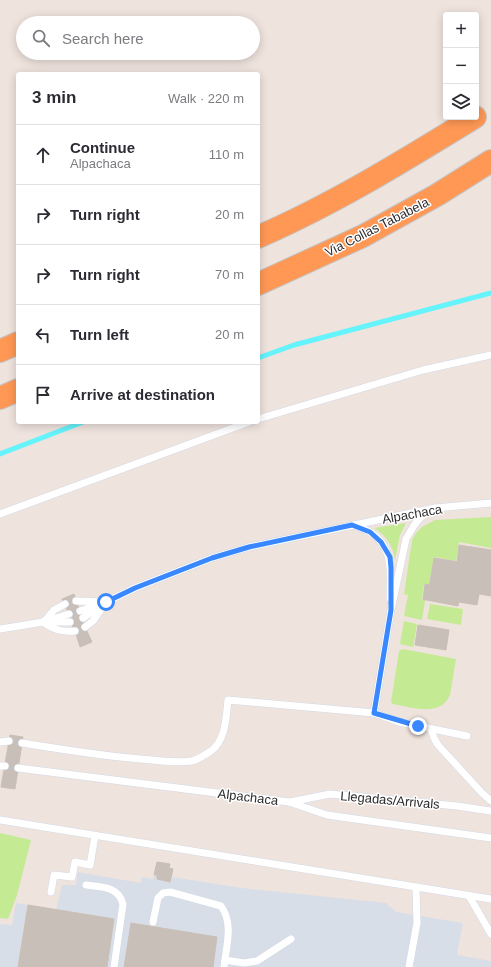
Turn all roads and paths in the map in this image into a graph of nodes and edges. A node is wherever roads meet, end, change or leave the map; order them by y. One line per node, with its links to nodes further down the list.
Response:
1 (491, 107): 2 (highway)
2 (479, 115)
3 (471, 120): 5 (highway)
4 (491, 161): 6 (highway, Via Collas Tababela)
5 (260, 236)
6 (260, 283)
7 (16, 344): 8 (highway)
8 (0, 351)
9 (491, 355): 12 (lane)
10 (16, 391): 11 (highway)
11 (0, 398)
12 (260, 418)
13 (244, 424): 16 (lane)
14 (491, 503): 15 (lane, Alpachaca)
15 (435, 508): 17 (lane, Alpachaca); 21 (lane)
16 (0, 514)
17 (352, 525): 19 (lane, Alpachaca); 21 (lane)
18 (76, 601): 19 (lane, Alpachaca)
19 (106, 602): 23 (lane, Alpachaca); 26 (lane, Alpachaca)
20 (64, 604): 24 (lane)
21 (391, 610): 29 (lane)
22 (69, 614): 24 (lane)
23 (82, 614)
24 (43, 622): 25 (lane); 27 (lane); 28 (lane)
25 (70, 622)
26 (85, 627)
27 (0, 629)
28 (75, 631)
29 (374, 713): 30 (lane); 34 (lane)
30 (431, 729): 31 (lane); 36 (lane)
31 (466, 736)
32 (9, 741): 33 (lane)
33 (0, 742)
34 (22, 743)
35 (18, 768): 37 (lane, Alpachaca)
36 (491, 801)
37 (289, 802): 38 (lane, Llegadas/Arrivals); 41 (lane, Alpachaca)
38 (491, 811)
39 (0, 820): 40 (lane)
40 (95, 836): 43 (lane); 44 (lane)
41 (491, 838)
42 (86, 885): 51 (lane)
43 (416, 887): 45 (lane); 52 (lane)
44 (51, 892)
45 (469, 896): 46 (lane); 48 (lane)
46 (491, 899)
47 (153, 922): 50 (lane)
48 (491, 934)
49 (291, 939): 50 (lane)
50 (224, 964)
51 (114, 967)
52 (409, 967)

